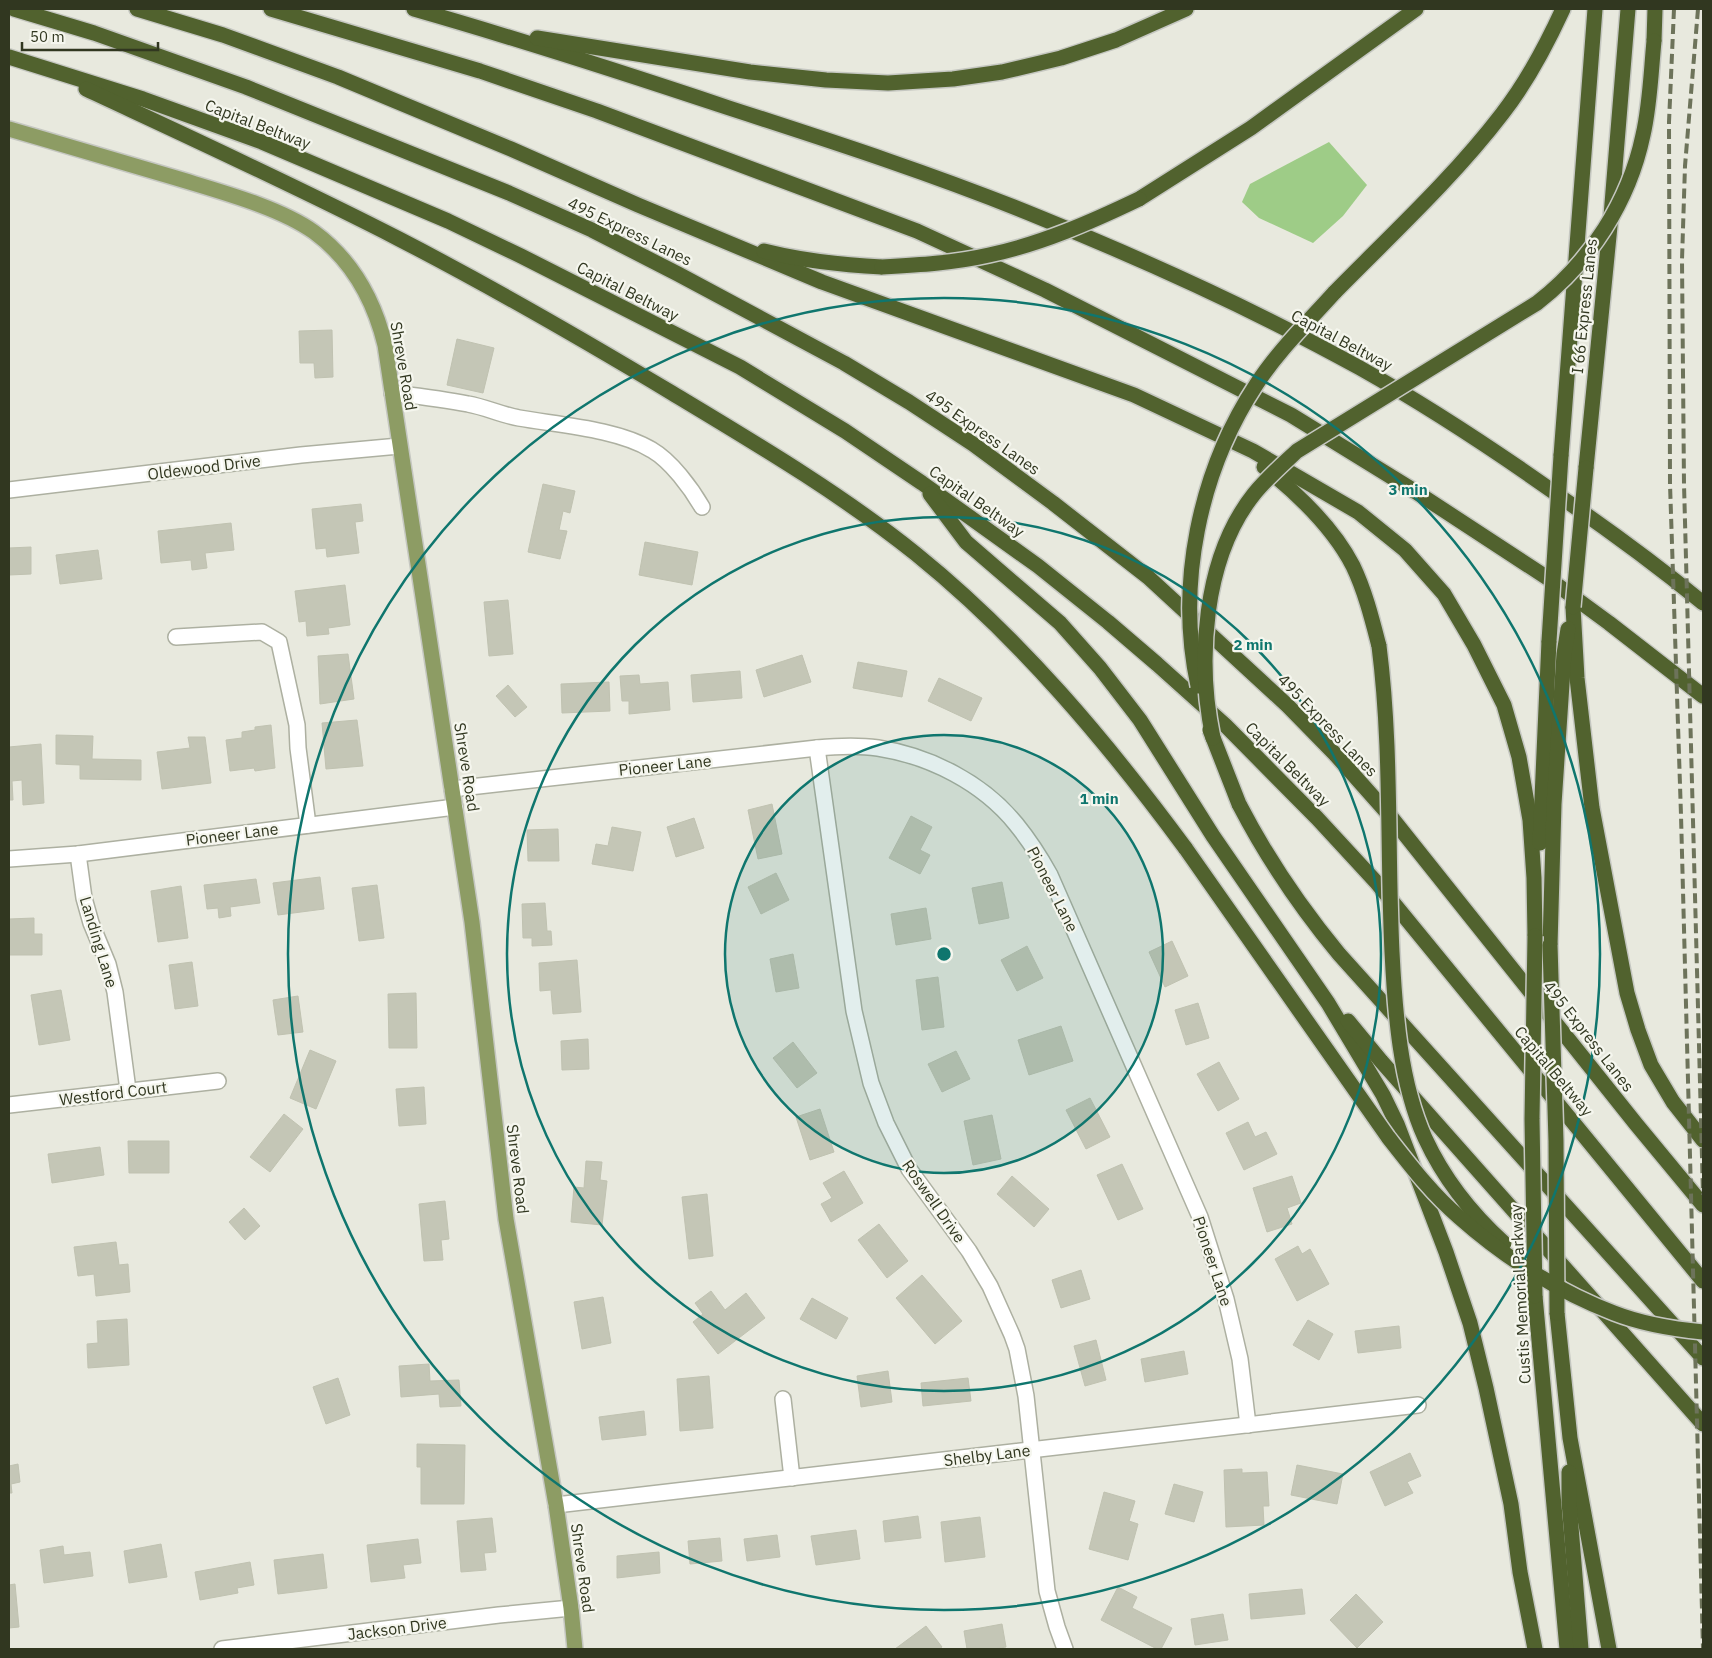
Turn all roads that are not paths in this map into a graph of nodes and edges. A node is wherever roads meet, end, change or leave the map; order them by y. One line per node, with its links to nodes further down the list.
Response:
1 (14, 9): 41 (highway, 495 Express Lanes)
2 (137, 9): 15 (highway)
3 (271, 9): 25 (highway)
4 (414, 9): 11 (highway, Capital Beltway)
5 (1186, 9): 11 (highway)
6 (1416, 9): 15 (highway, bridge)
7 (1563, 9): 28 (highway, bridge)
8 (1595, 9): 35 (highway, bridge)
9 (1628, 9): 24 (highway, I 66 Express Lanes, bridge)
10 (1655, 9): 28 (highway, bridge)
11 (470, 25): 22 (highway, Capital Beltway)
12 (9, 57): 13 (highway, Capital Beltway)
13 (30, 64): 19 (highway, Capital Beltway); 42 (highway, bridge)
14 (9, 129): 16 (main road, Shreve Road)
15 (680, 222): 17 (highway)
16 (392, 393): 18 (main road, Shreve Road); 21 (street)
17 (1204, 427): 35 (highway); 42 (highway, bridge)
18 (400, 446): 20 (street, Oldewood Drive); 30 (main road, Shreve Road)
19 (922, 483): 36 (highway); 43 (highway, Capital Beltway)
20 (9, 490)
21 (702, 507)
22 (1703, 603)
23 (176, 638): 32 (street)
24 (1570, 656): 40 (highway); 50 (highway, bridge)
25 (1663, 665): 26 (highway); 27 (highway)
26 (1703, 696)
27 (1703, 704)
28 (1213, 738): 45 (highway, bridge)
29 (817, 748): 30 (street, Pioneer Lane); 49 (street, Pioneer Lane); 51 (street, Roswell Drive)
30 (452, 788): 31 (main road, Shreve Road)
31 (455, 807): 32 (street, Pioneer Lane); 53 (main road, Shreve Road)
32 (308, 825): 33 (street, Pioneer Lane)
33 (78, 854): 34 (street, Pioneer Lane); 38 (street, Landing Lane)
34 (9, 859)
35 (1536, 936): 59 (highway, Custis Memorial Parkway, bridge)
36 (1304, 968): 48 (highway); 58 (highway)
37 (218, 1081): 38 (street, Westford Court)
38 (128, 1090): 39 (street, Westford Court)
39 (9, 1105)
40 (1703, 1140)
41 (1703, 1205)
42 (1537, 1274): 44 (highway, bridge)
43 (1703, 1281)
44 (1703, 1332)
45 (1703, 1358)
46 (783, 1399): 52 (street)
47 (1418, 1406): 49 (street, Shelby Lane)
48 (1703, 1424)
49 (1248, 1425): 51 (street, Shelby Lane)
50 (1570, 1438): 60 (highway); 61 (highway)
51 (1033, 1450): 52 (street, Shelby Lane); 57 (street, Roswell Drive)
52 (792, 1478): 53 (street, Shelby Lane)
53 (556, 1505): 54 (main road, Shreve Road)
54 (571, 1608): 55 (street, Jackson Drive); 56 (main road, Shreve Road)
55 (222, 1649)
56 (575, 1649)
57 (1066, 1649)
58 (1535, 1649)
59 (1567, 1649)
60 (1581, 1649)
61 (1609, 1649)

